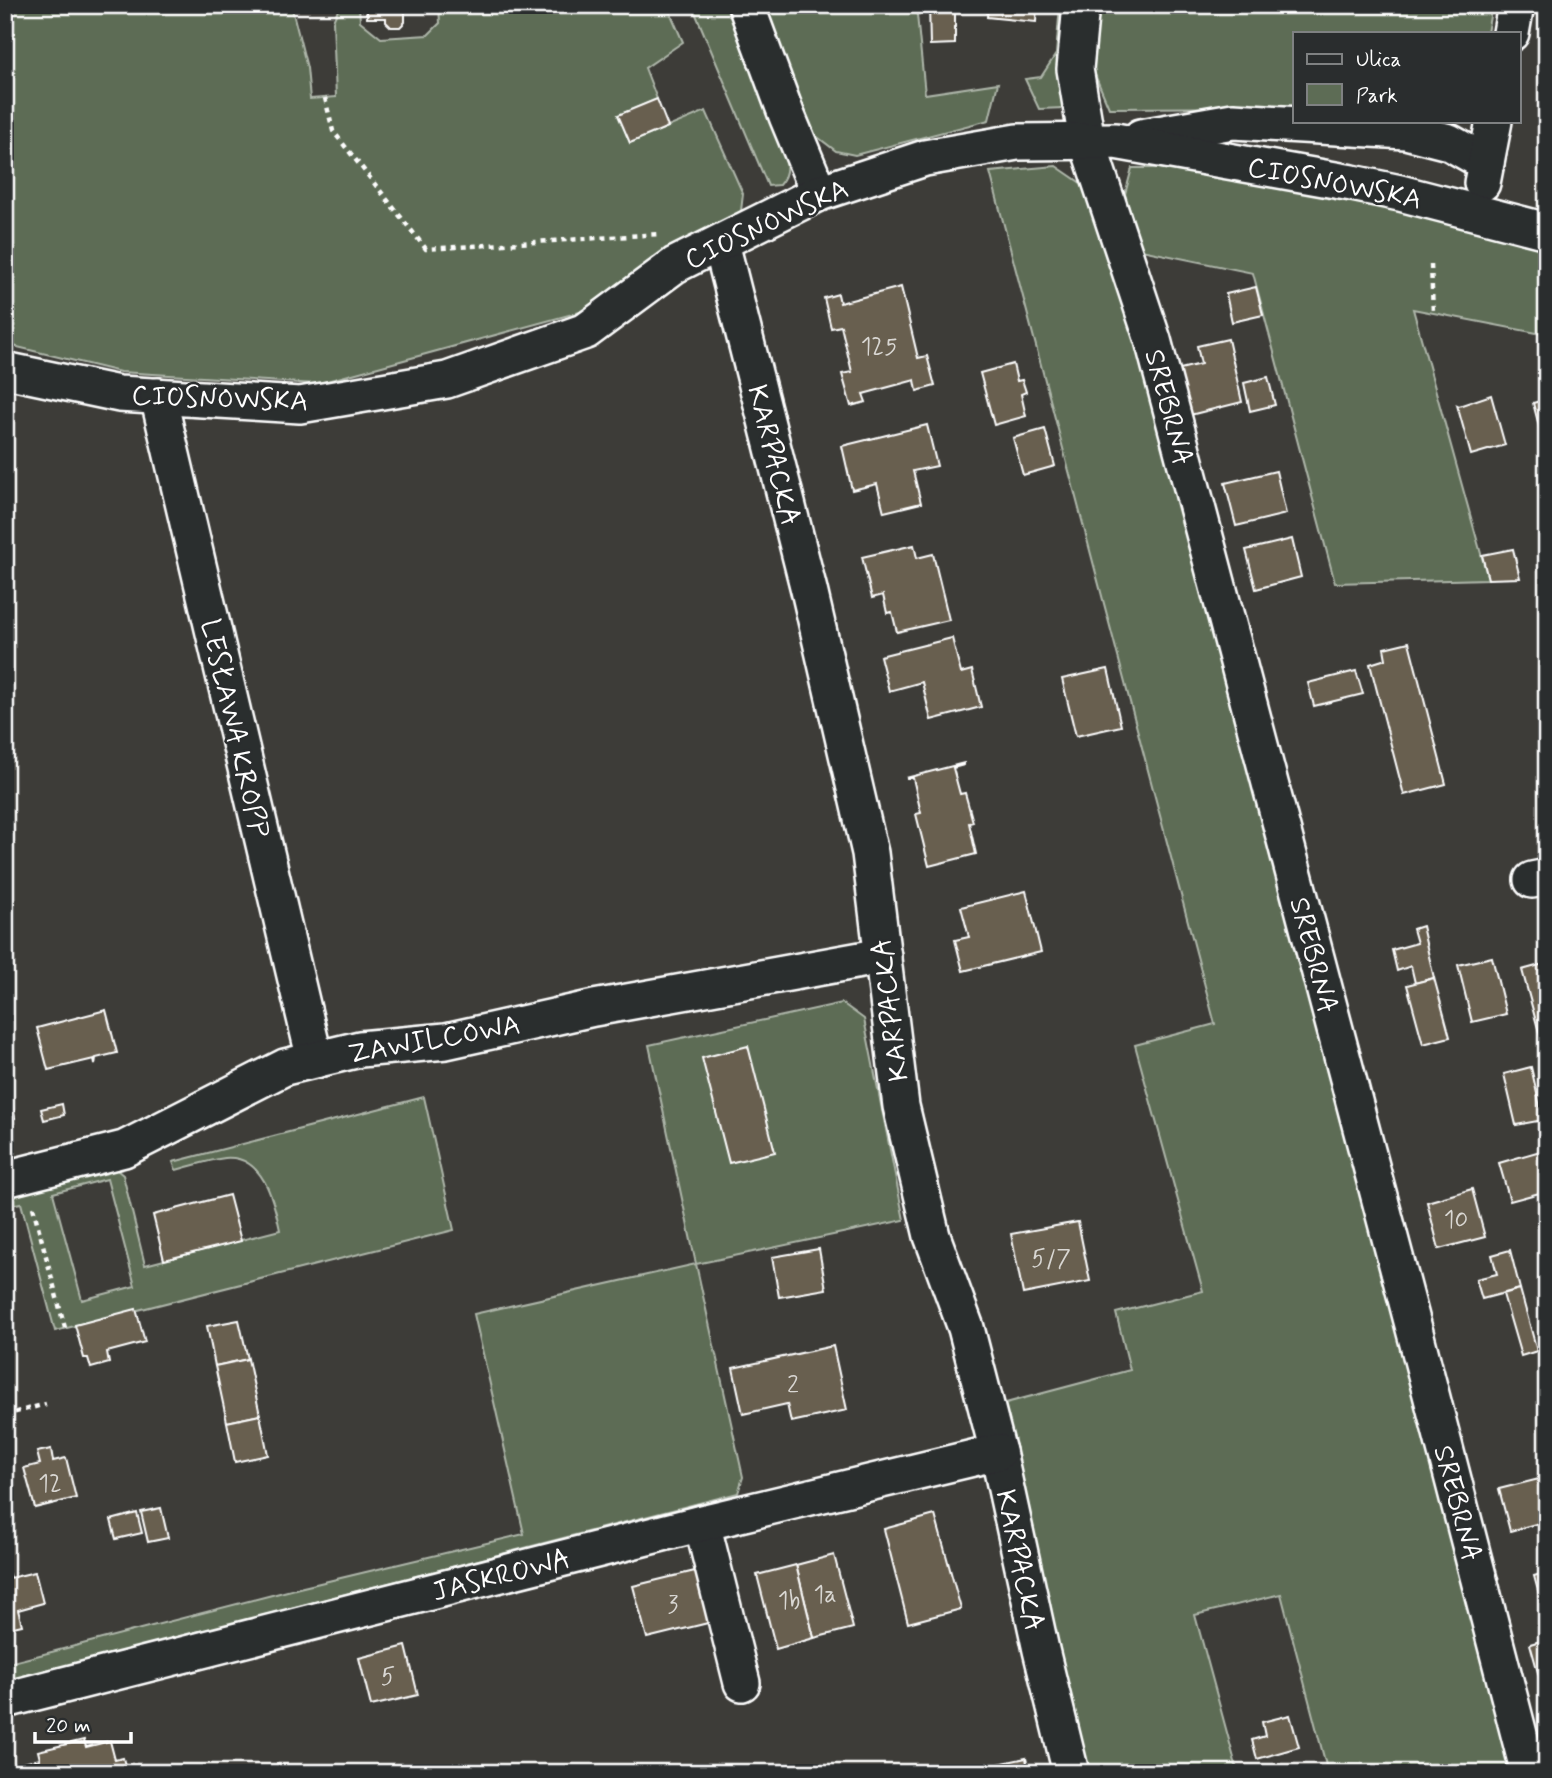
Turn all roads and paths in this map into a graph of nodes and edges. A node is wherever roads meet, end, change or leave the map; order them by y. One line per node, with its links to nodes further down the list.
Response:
1 (746, 5): 9 (street)
2 (1082, 5): 7 (street, SREBRNA)
3 (1516, 5): 4 (street)
4 (1511, 32)
5 (325, 98): 12 (path)
6 (1494, 122): 8 (street)
7 (1101, 141): 8 (street); 9 (street, CIOSNOWSKA); 10 (street, CIOSNOWSKA); 29 (street, SREBRNA)
8 (1486, 163): 10 (street)
9 (819, 193): 13 (street, CIOSNOWSKA)
10 (1476, 213): 11 (street, CIOSNOWSKA)
11 (1547, 231)
12 (671, 233)
13 (721, 243): 17 (street, CIOSNOWSKA); 18 (street, KARPACKA)
14 (1431, 264): 15 (path)
15 (1433, 313)
16 (5, 370): 17 (street, CIOSNOWSKA)
17 (158, 396): 19 (street, LESŁAWA KROPP)
18 (883, 956): 19 (street, ZAWILCOWA); 24 (street, KARPACKA)
19 (315, 1060): 20 (street, ZAWILCOWA)
20 (15, 1177): 21 (path)
21 (65, 1328)
22 (46, 1404): 23 (path)
23 (5, 1415)
24 (998, 1452): 25 (street, JASKROWA); 28 (street, KARPACKA)
25 (702, 1522): 26 (street); 27 (street, JASKROWA)
26 (742, 1683)
27 (5, 1700)
28 (1071, 1773)
29 (1529, 1773)

